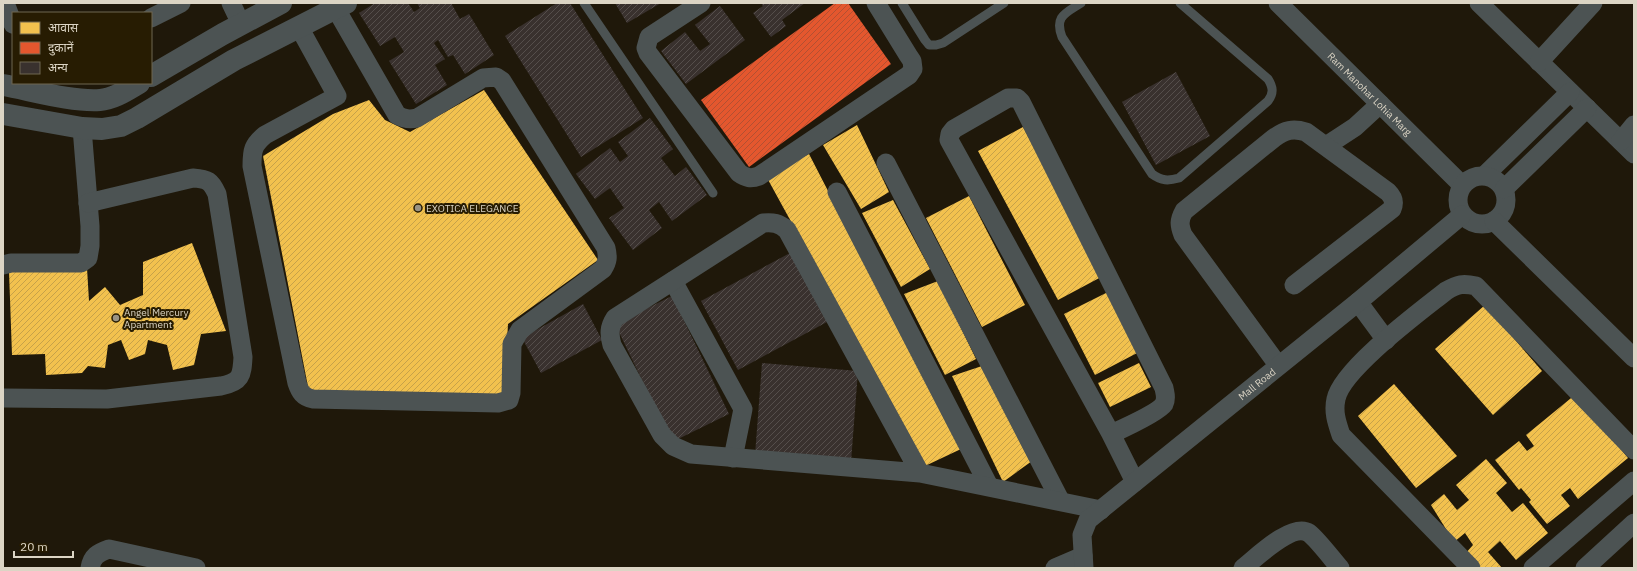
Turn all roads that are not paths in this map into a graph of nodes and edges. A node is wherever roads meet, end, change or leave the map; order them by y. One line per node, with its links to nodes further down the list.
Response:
1 (5, 3): 17 (street)
2 (181, 3): 16 (street)
3 (231, 3): 18 (street)
4 (281, 3): 18 (street)
5 (584, 3): 38 (lane)
6 (876, 3): 14 (street)
7 (902, 3): 8 (lane)
8 (1004, 3)
9 (1081, 3): 10 (lane)
10 (1180, 3)
11 (1278, 3): 25 (street, Ram Manohar Lohia Marg)
12 (1479, 3): 20 (street)
13 (1593, 3): 20 (street)
14 (696, 4)
15 (329, 8): 19 (street); 19 (street)
16 (152, 18)
17 (12, 21)
18 (241, 24): 21 (street)
19 (299, 27): 29 (street)
20 (1540, 62): 24 (street)
21 (152, 75)
22 (137, 84): 23 (street)
23 (3, 85)
24 (1570, 92): 26 (street); 34 (street)
25 (1380, 104): 31 (street); 35 (street, Ram Manohar Lohia Marg)
26 (1587, 108): 30 (street); 36 (street)
27 (3, 114): 29 (street)
28 (1634, 125): 30 (street)
29 (82, 128): 39 (street)
30 (1620, 141): 32 (street)
31 (1326, 146): 44 (street); 48 (street)
32 (1634, 154)
33 (886, 163): 57 (street)
34 (1485, 175): 35 (street); 36 (street)
35 (1462, 185): 40 (street)
36 (1504, 189): 41 (street)
37 (837, 192): 56 (street)
38 (713, 193)
39 (88, 203): 42 (street); 49 (street)
40 (1462, 215): 41 (street); 45 (street, Mall Road)
41 (1494, 221): 47 (street)
42 (3, 265)
43 (673, 281): 52 (street); 52 (street); 53 (street)
44 (1294, 285)
45 (1358, 302): 46 (street); 48 (street, Mall Road)
46 (1386, 340): 51 (street); 66 (street)
47 (1634, 358)
48 (1278, 365): 55 (street, Mall Road)
49 (3, 398)
50 (1111, 434): 50 (street); 55 (street)
51 (1634, 450)
52 (732, 458): 53 (street)
53 (920, 473): 56 (street)
54 (1634, 481): 67 (street)
55 (1136, 482): 58 (street, Mall Road)
56 (989, 486): 57 (street)
57 (1060, 500): 58 (street)
58 (1101, 510): 60 (street, Mall Road)
59 (1634, 523): 68 (street)
60 (1083, 562): 63 (street)
61 (90, 568): 62 (street)
62 (196, 568)
63 (1055, 568)
64 (1243, 568): 65 (street)
65 (1340, 568)
66 (1471, 568)
67 (1533, 568)
68 (1585, 568)

